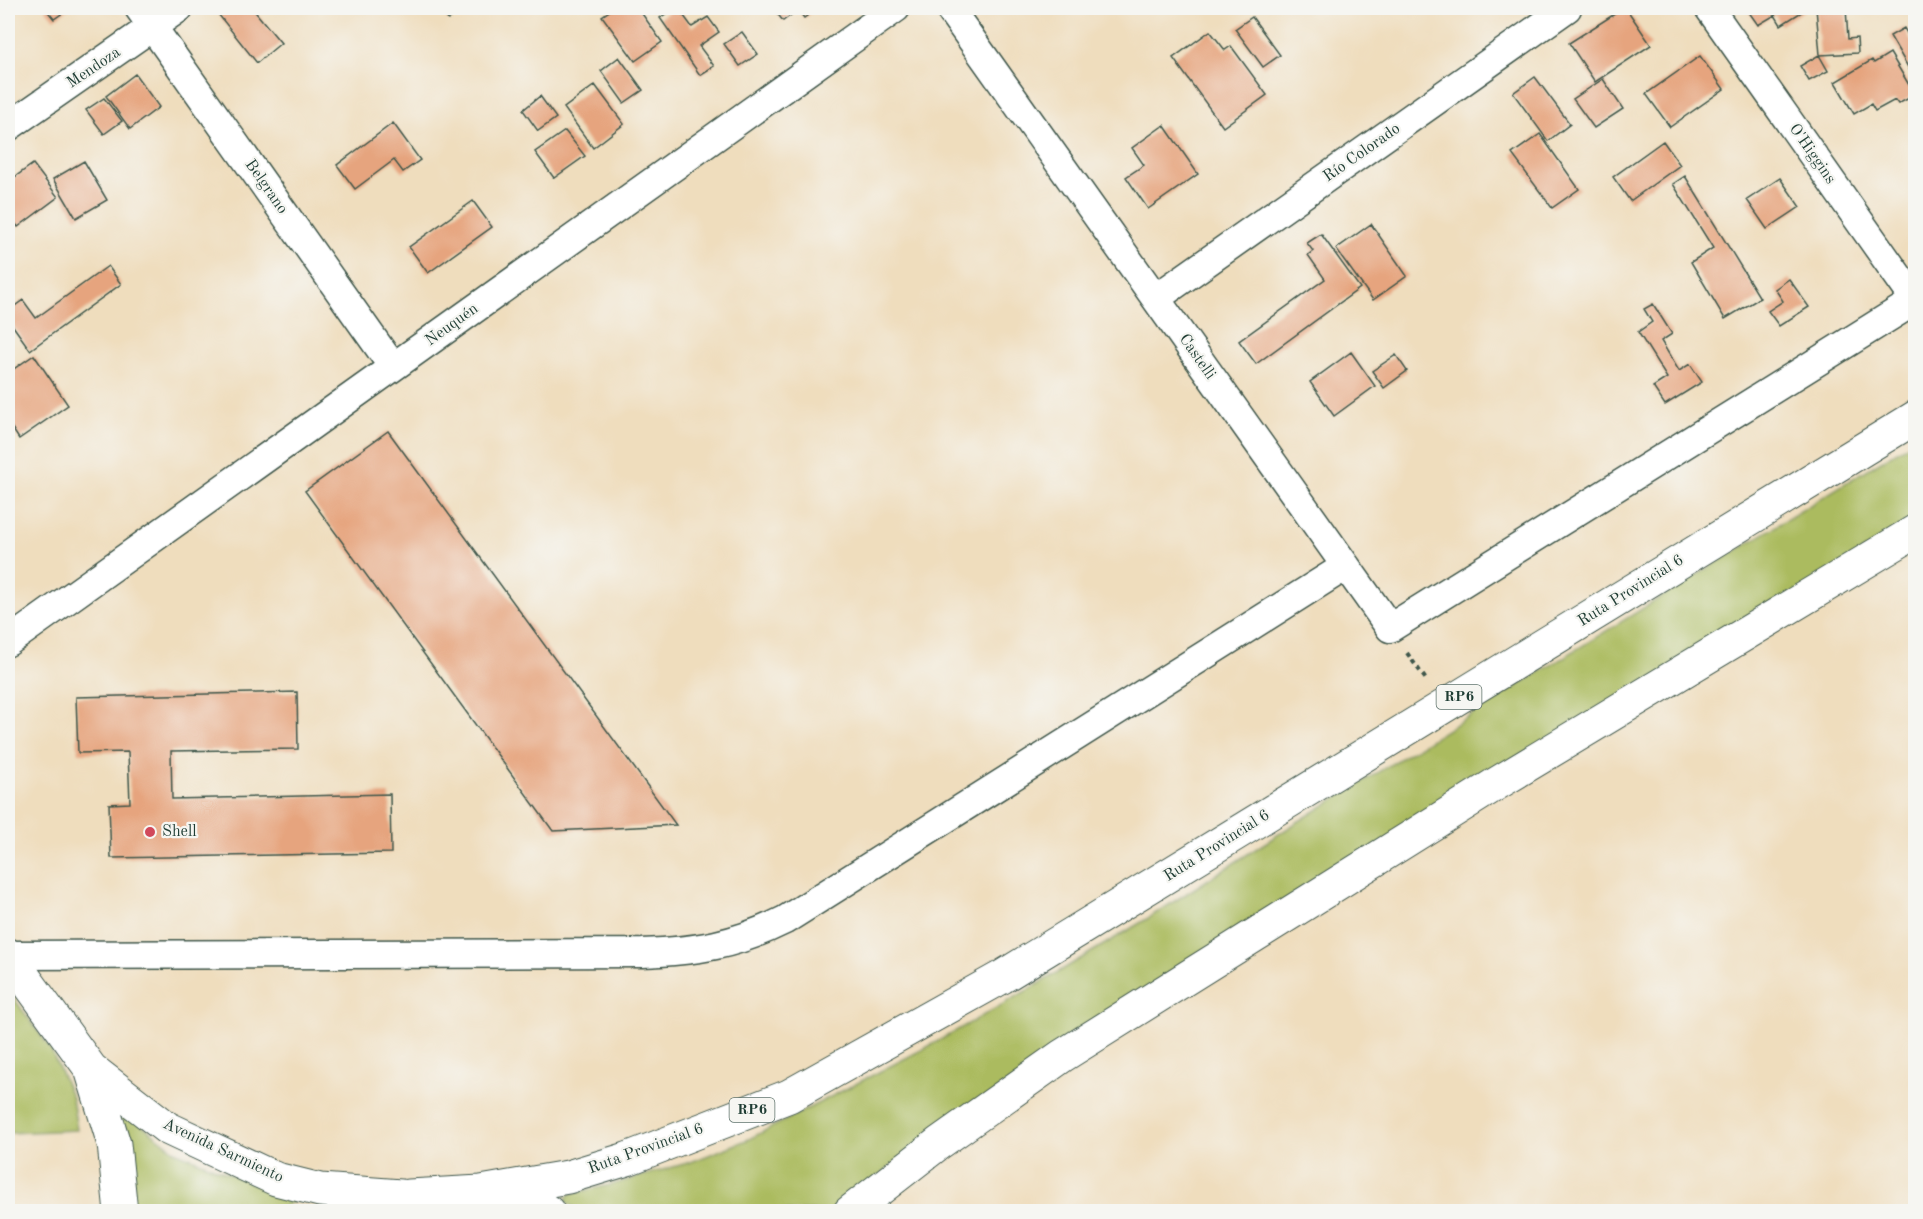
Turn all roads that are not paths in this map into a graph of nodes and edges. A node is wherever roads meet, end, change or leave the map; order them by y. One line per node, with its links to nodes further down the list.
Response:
1 (179, 8): 6 (street, Mendoza)
2 (896, 8): 10 (street, Neuquén)
3 (949, 8): 8 (street, Castelli)
4 (1567, 8): 8 (street, Río Colorado)
5 (1709, 8): 9 (street, O'Higgins)
6 (146, 17): 7 (street, Mendoza); 10 (street, Belgrano)
7 (8, 127)
8 (1156, 298): 13 (street, Castelli)
9 (1915, 300): 13 (street, Castelli)
10 (393, 367): 14 (street, Neuquén)
11 (1916, 417): 17 (main road, Ruta Provincial 6 / RP6)
12 (1916, 531): 22 (main road)
13 (1346, 566): 15 (street)
14 (8, 642)
15 (8, 955): 16 (main road, Avenida Sarmiento)
16 (91, 1069): 18 (main road, Avenida Sarmiento); 19 (main road, Avenida Sarmiento)
17 (481, 1192): 18 (main road, RP6); 21 (main road, RP6)
18 (409, 1196): 20 (main road, RP6)
19 (121, 1212)
20 (347, 1212)
21 (548, 1212)
22 (850, 1212)

